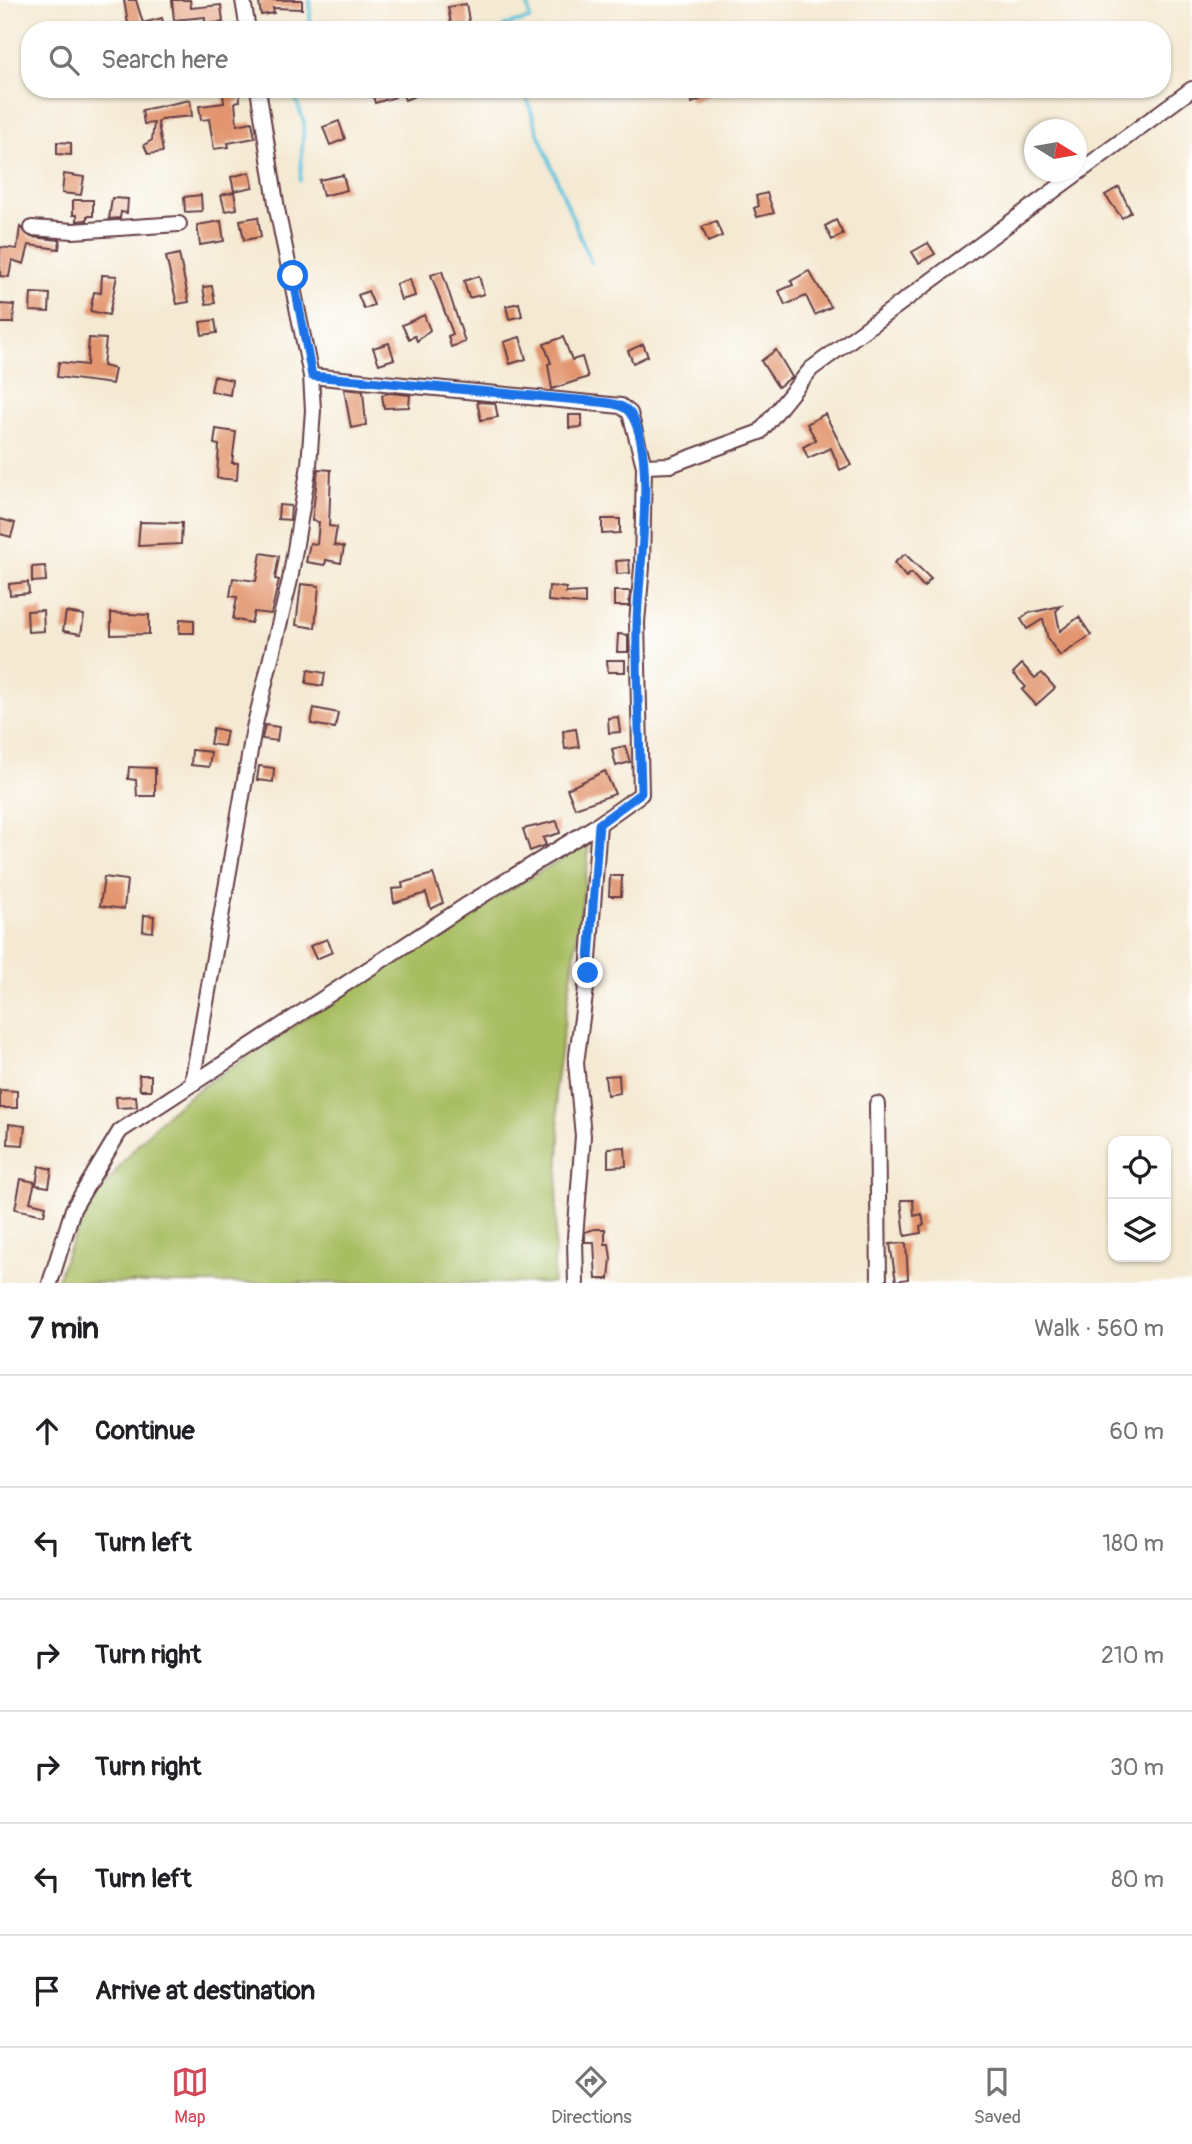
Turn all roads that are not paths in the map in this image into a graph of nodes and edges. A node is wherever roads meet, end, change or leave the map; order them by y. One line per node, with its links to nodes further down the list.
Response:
1 (243, 0): 2 (street)
2 (246, 21)
3 (1192, 89): 8 (street)
4 (259, 98): 7 (street)
5 (179, 224): 6 (street)
6 (32, 228)
7 (312, 376): 8 (street); 10 (street)
8 (644, 466): 9 (street)
9 (599, 824): 10 (street); 13 (street)
10 (192, 1083): 12 (street)
11 (877, 1104): 14 (street)
12 (50, 1283)
13 (576, 1283)
14 (879, 1283)

